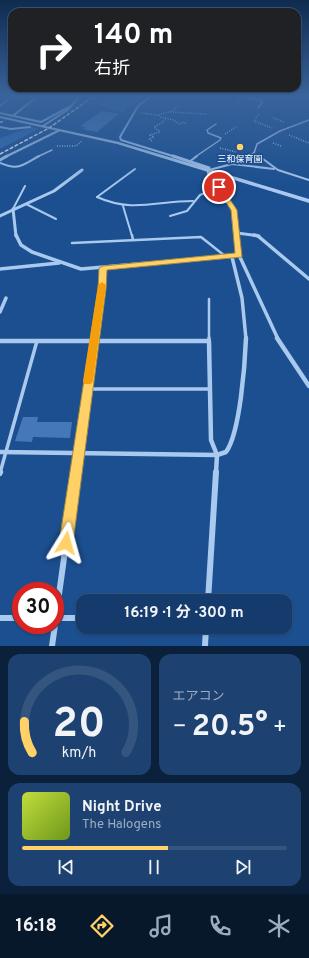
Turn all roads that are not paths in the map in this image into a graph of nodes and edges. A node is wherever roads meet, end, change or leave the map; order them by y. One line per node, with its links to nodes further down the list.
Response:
1 (43, 126): 7 (street)
2 (127, 126): 11 (street)
3 (213, 126): 11 (lane)
4 (295, 126): 9 (lane)
5 (0, 127): 6 (street)
6 (30, 127)
7 (60, 130): 10 (street); 16 (street)
8 (52, 150): 12 (lane)
9 (254, 154): 13 (lane); 17 (lane)
10 (0, 160)
11 (189, 162): 16 (street)
12 (0, 163)
13 (232, 164): 16 (lane); 17 (lane)
14 (135, 169): 24 (lane)
15 (82, 170): 23 (street)
16 (209, 170): 20 (street); 22 (street)
17 (278, 170): 18 (lane)
18 (309, 180)
19 (25, 186): 25 (lane)
20 (219, 187): 21 (lane); 29 (street)
21 (193, 201): 24 (lane); 27 (lane)
22 (309, 201)
23 (26, 204): 25 (street); 28 (lane)
24 (124, 206): 30 (lane)
25 (13, 209): 26 (street); 34 (street)
26 (0, 216)
27 (170, 216)
28 (56, 219)
29 (237, 232): 32 (street); 37 (street)
30 (133, 240): 31 (lane); 33 (lane)
31 (72, 243)
32 (239, 255): 33 (street); 45 (street)
33 (229, 257): 35 (street); 50 (street)
34 (59, 262): 35 (street); 36 (street)
35 (103, 268): 43 (street)
36 (0, 269)
37 (309, 279)
38 (6, 298): 40 (street)
39 (209, 299): 44 (lane)
40 (0, 312)
41 (0, 341): 42 (street)
42 (37, 341): 43 (street); 48 (lane)
43 (93, 341): 44 (street); 46 (street)
44 (209, 341): 47 (street)
45 (309, 386)
46 (87, 389): 47 (lane); 49 (street)
47 (209, 389): 50 (street)
48 (3, 452): 49 (street); 51 (lane)
49 (78, 453): 50 (street); 52 (street)
50 (217, 455): 53 (street)
51 (0, 474)
52 (60, 582)
53 (208, 594)
54 (0, 618): 55 (street)
55 (12, 618)
56 (76, 619): 57 (street)
57 (64, 620)
58 (53, 634): 60 (street)
59 (206, 634): 61 (street)
60 (52, 646)
61 (205, 646)

